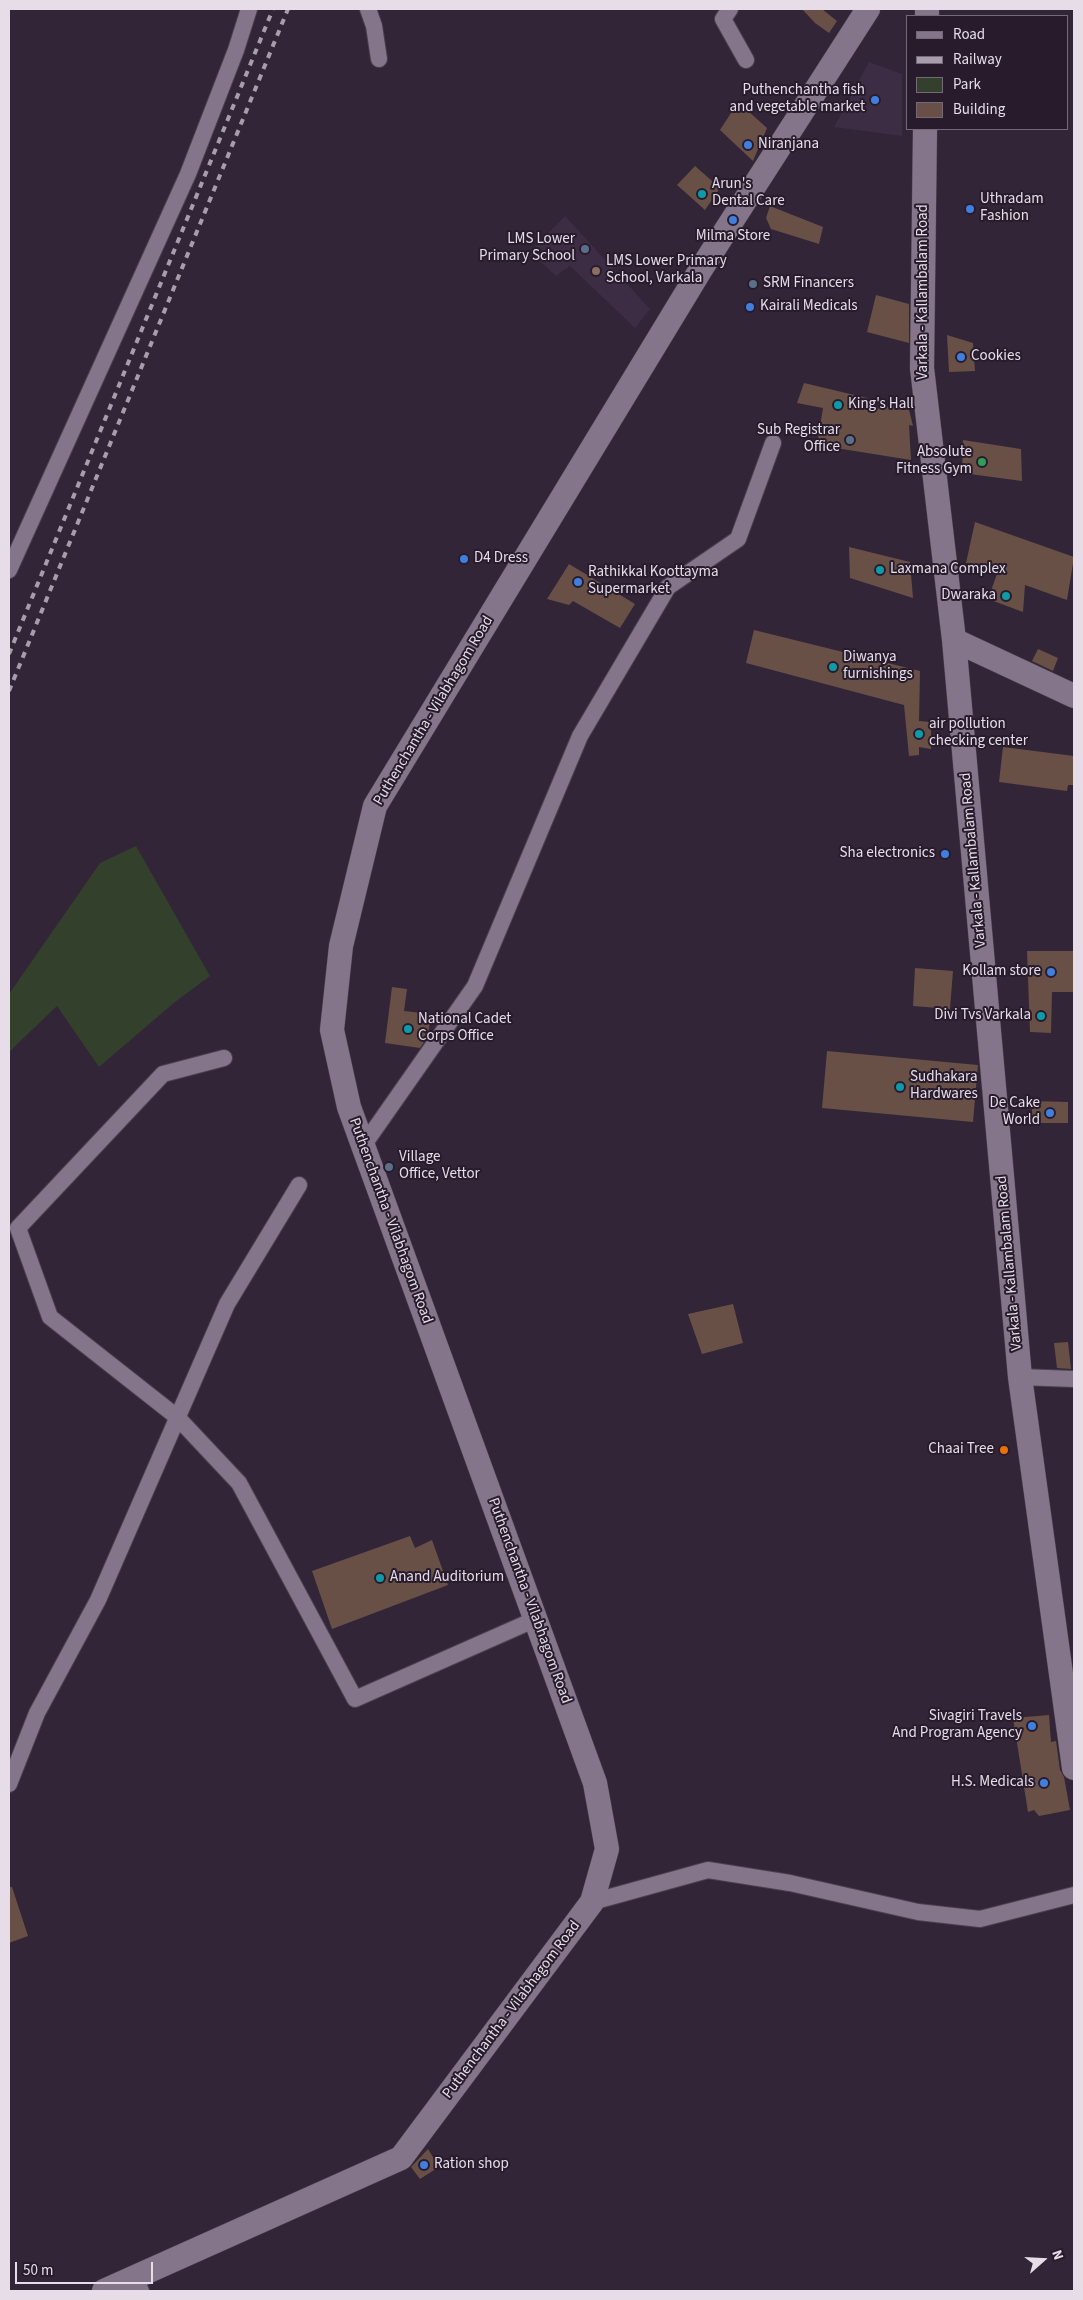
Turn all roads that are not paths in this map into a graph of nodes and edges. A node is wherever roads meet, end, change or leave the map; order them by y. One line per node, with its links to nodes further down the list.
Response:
1 (249, 9): 9 (street)
2 (368, 9): 5 (street)
3 (730, 9): 6 (street)
4 (868, 9): 13 (main road, Puthenchantha - Vilabhagom Road)
5 (379, 59)
6 (746, 60)
7 (925, 130): 10 (main road, Varkala - Kallambalam Road)
8 (773, 442): 13 (street)
9 (9, 570)
10 (954, 640): 11 (main road); 15 (main road, Varkala - Kallambalam Road)
11 (1074, 696)
12 (224, 1058): 17 (street)
13 (363, 1146): 18 (main road, Puthenchantha - Vilabhagom Road)
14 (299, 1184): 17 (street)
15 (1020, 1377): 16 (street); 19 (main road, Varkala - Kallambalam Road)
16 (1074, 1379)
17 (177, 1417): 18 (street); 20 (street)
18 (536, 1619): 22 (main road, Puthenchantha - Vilabhagom Road)
19 (1074, 1768)
20 (9, 1784)
21 (1074, 1895): 22 (street)
22 (592, 1902): 23 (main road, Puthenchantha - Vilabhagom Road)
23 (138, 2284): 24 (main road, Puthenchantha - Vilabhagom Road)
24 (104, 2291)

